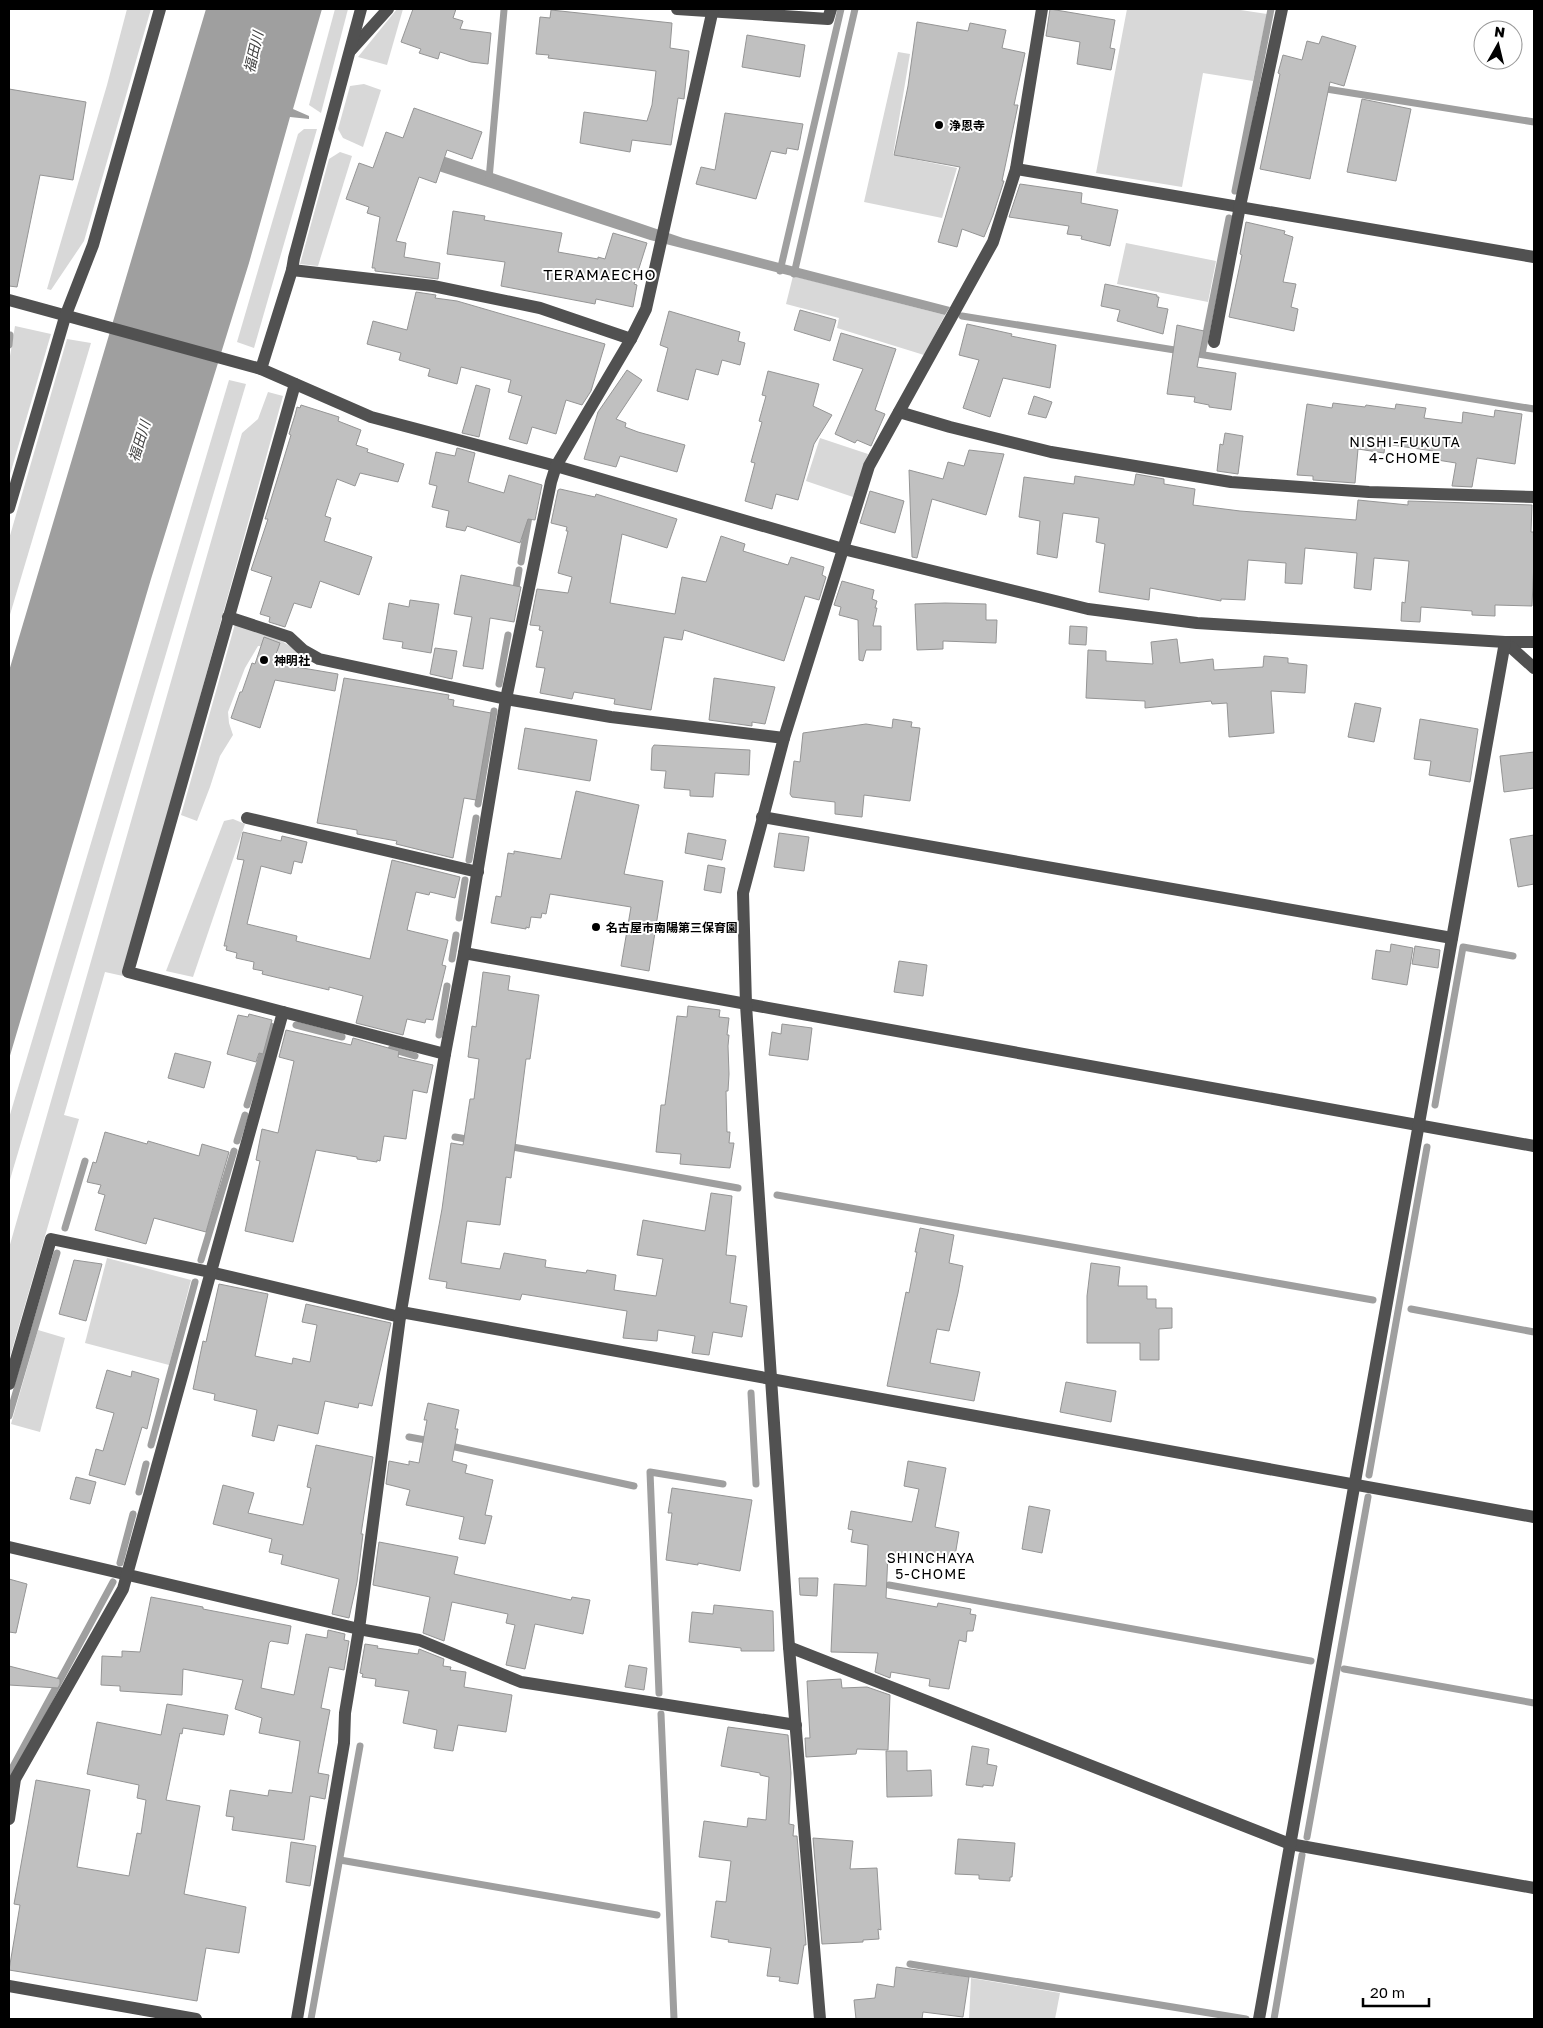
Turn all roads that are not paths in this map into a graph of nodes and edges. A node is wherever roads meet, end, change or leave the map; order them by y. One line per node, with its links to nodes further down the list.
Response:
1 (160, 9): 15 (street)
2 (361, 9): 9 (street)
3 (388, 9): 9 (street)
4 (677, 9): 8 (street)
5 (830, 9): 8 (street)
6 (1042, 9): 10 (street)
7 (1282, 9): 11 (street)
8 (713, 10): 16 (street)
9 (349, 52): 13 (street)
10 (1016, 169): 11 (street); 20 (street)
11 (1240, 206): 12 (street); 17 (street)
12 (1534, 257)
13 (292, 270): 16 (street); 18 (street)
14 (9, 300): 15 (street)
15 (65, 316): 18 (street); 23 (street)
16 (631, 339): 21 (street)
17 (1214, 342)
18 (262, 369): 19 (street)
19 (295, 384): 21 (street); 25 (street)
20 (900, 412): 22 (street); 24 (street)
21 (556, 466): 24 (street); 29 (street)
22 (1534, 497)
23 (9, 508)
24 (843, 549): 26 (street); 30 (street)
25 (228, 617): 29 (street); 37 (street)
26 (1505, 642): 27 (street); 28 (street); 34 (street)
27 (1534, 642)
28 (1534, 668)
29 (506, 699): 30 (street); 33 (street)
30 (784, 738): 31 (street)
31 (762, 817): 34 (street); 36 (street)
32 (247, 818): 33 (street)
33 (478, 872): 35 (street)
34 (1452, 938): 39 (street)
35 (464, 953): 36 (street); 38 (street)
36 (746, 1005): 39 (street); 43 (street)
37 (283, 1012): 38 (street); 41 (street)
38 (445, 1054): 42 (street)
39 (1419, 1126): 40 (street); 45 (street)
40 (1534, 1146)
41 (210, 1272): 42 (street); 44 (street); 48 (street)
42 (401, 1315): 43 (street); 49 (street)
43 (771, 1380): 45 (street); 50 (street)
44 (9, 1384)
45 (1355, 1484): 46 (street); 53 (street)
46 (1534, 1517)
47 (9, 1547): 48 (street)
48 (127, 1575): 49 (street); 52 (street)
49 (359, 1629): 51 (street); 57 (street)
50 (789, 1647): 51 (street); 53 (street)
51 (796, 1725): 58 (street)
52 (9, 1819)
53 (1290, 1844): 54 (street); 59 (street)
54 (1534, 1888)
55 (9, 1986): 56 (street)
56 (196, 2019)
57 (297, 2019)
58 (820, 2019)
59 (1259, 2019)

